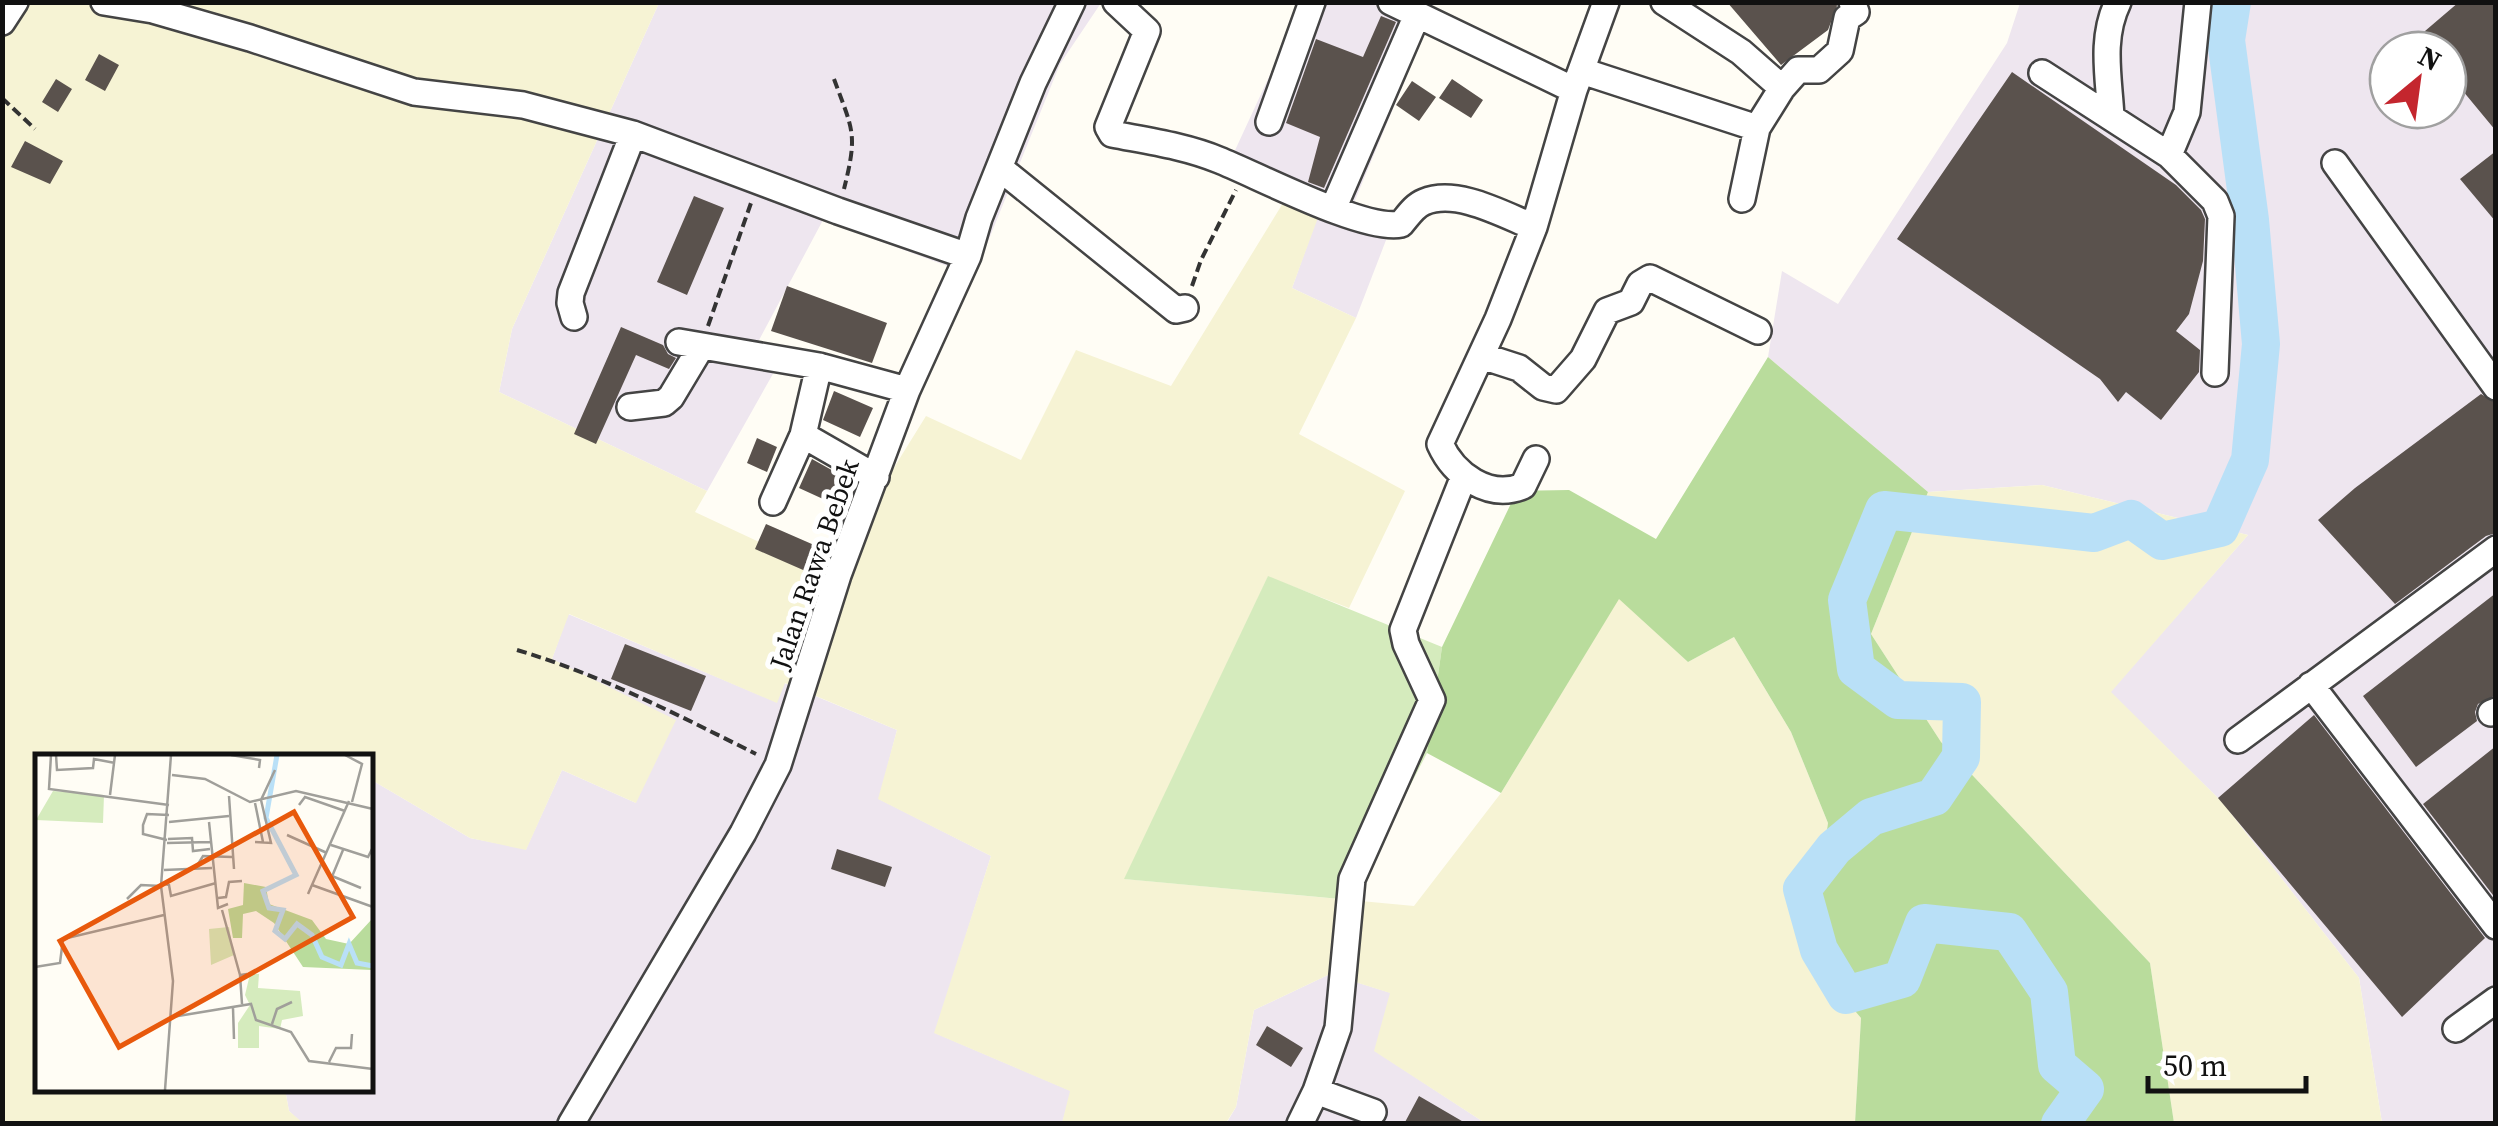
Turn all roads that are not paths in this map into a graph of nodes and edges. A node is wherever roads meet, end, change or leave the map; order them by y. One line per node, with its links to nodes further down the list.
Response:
1 (15, 2): 13 (street)
2 (104, 2): 20 (street)
3 (1116, 2): 25 (street)
4 (1312, 2): 18 (street)
5 (1391, 2): 12 (street)
6 (1606, 2): 15 (street)
7 (1664, 2): 16 (street)
8 (1852, 2): 16 (street)
9 (2118, 2): 17 (street)
10 (2198, 2): 21 (street)
11 (1070, 3): 23 (street, Jalan Rawa Bebek)
12 (1428, 13): 15 (street); 25 (street)
13 (2, 22)
14 (2042, 73): 17 (street)
15 (1578, 80): 19 (street); 26 (street)
16 (1782, 88): 19 (street)
17 (2111, 117): 21 (street)
18 (1269, 122)
19 (1757, 128): 24 (street)
20 (632, 134): 27 (street); 29 (street)
21 (2169, 155): 33 (street)
22 (2335, 163): 34 (street)
23 (1001, 169): 27 (street, Jalan Rawa Bebek); 28 (street)
24 (1742, 199)
25 (1333, 209): 26 (street)
26 (1534, 227): 31 (street)
27 (968, 256): 35 (street, Jalan Rawa Bebek)
28 (1185, 308)
29 (574, 318)
30 (1758, 331): 31 (street)
31 (1482, 356): 39 (street)
32 (819, 366): 35 (street); 36 (street); 37 (street)
33 (2216, 373)
34 (2496, 388)
35 (907, 390): 40 (street, Jalan Rawa Bebek)
36 (630, 407)
37 (804, 435): 40 (street); 41 (street)
38 (1536, 458): 39 (street)
39 (1464, 476): 48 (street)
40 (876, 477): 50 (street, Jalan Rawa Bebek)
41 (773, 502)
42 (2496, 549): 43 (street)
43 (2311, 686): 44 (street); 45 (street)
44 (2238, 740)
45 (2496, 926)
46 (2496, 1000): 47 (street)
47 (2456, 1029)
48 (1316, 1090): 49 (street); 51 (street)
49 (1372, 1112)
50 (572, 1123)
51 (1300, 1124)

